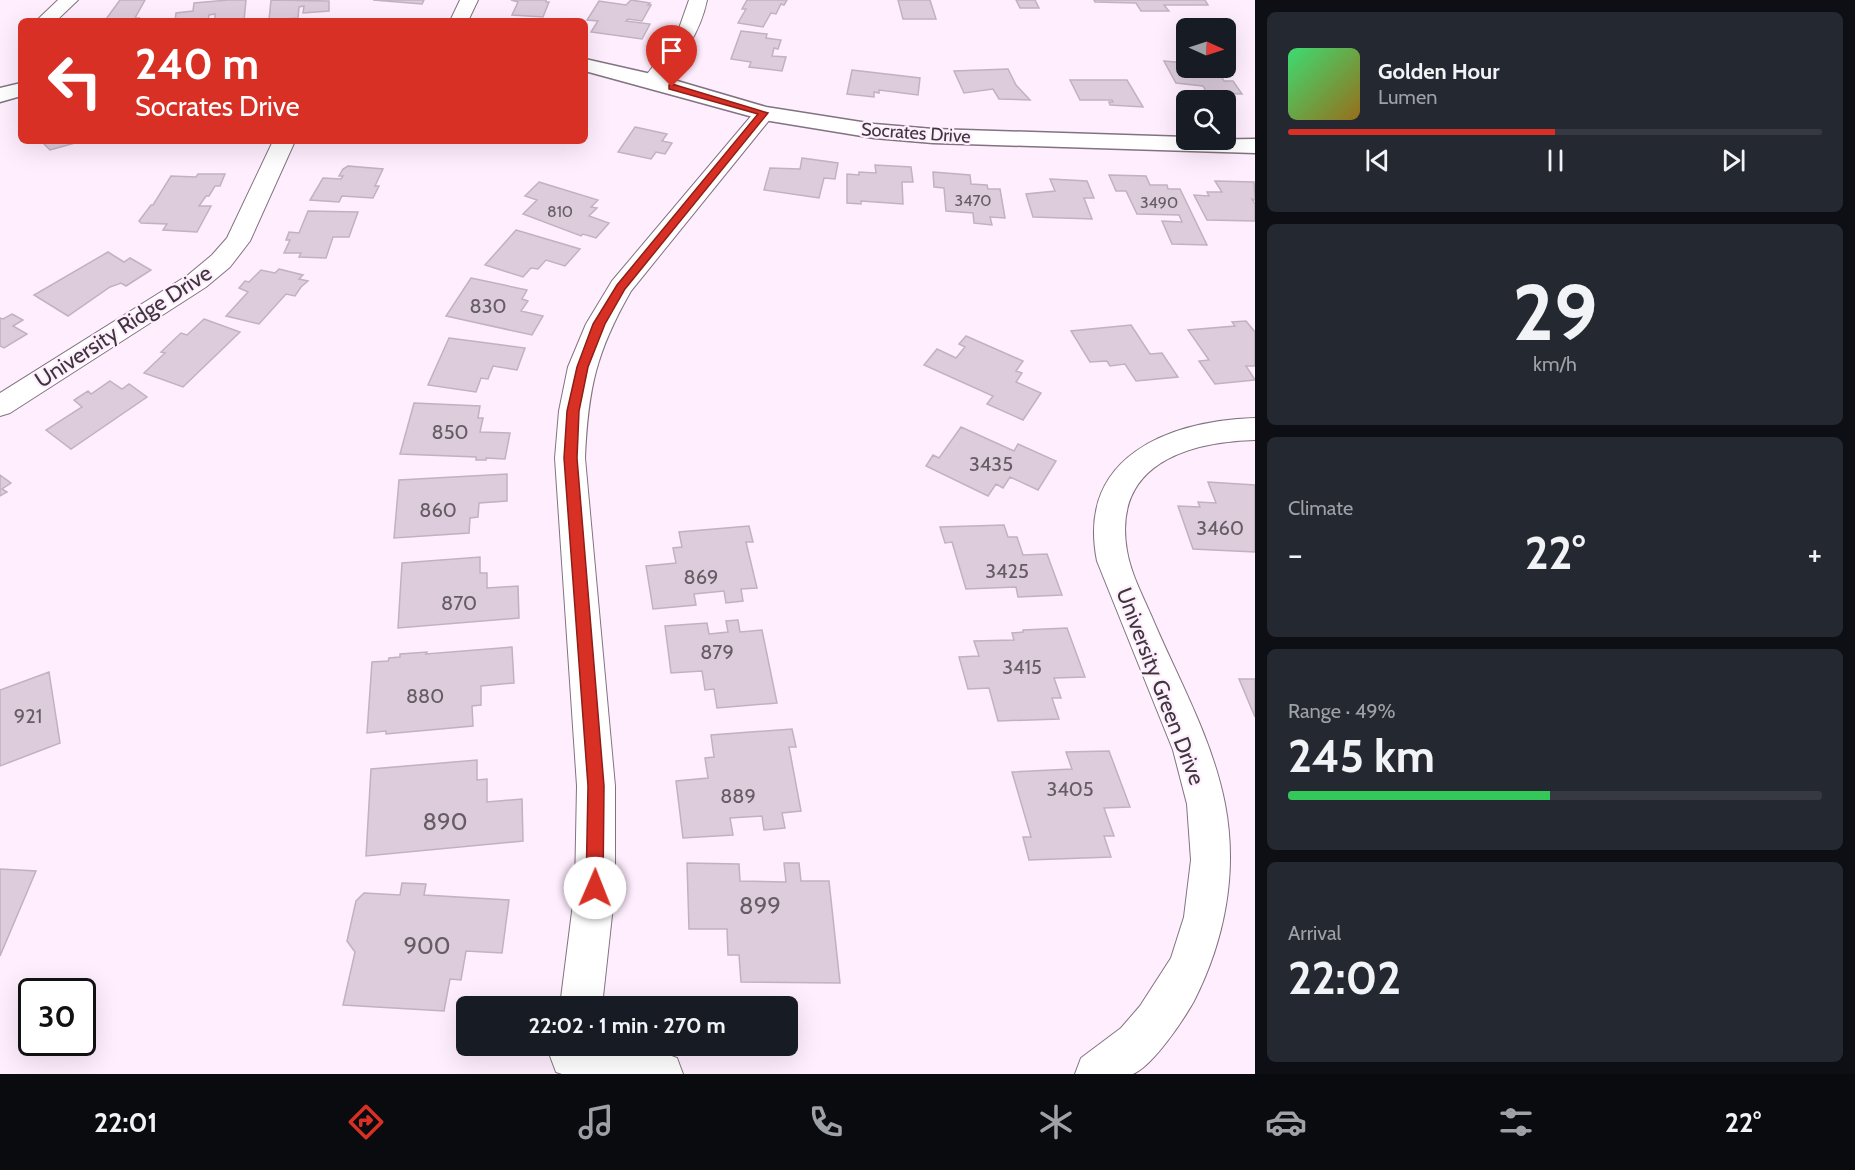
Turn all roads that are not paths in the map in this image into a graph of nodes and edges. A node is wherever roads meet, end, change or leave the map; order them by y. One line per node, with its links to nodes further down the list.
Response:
1 (69, 0): 4 (street)
2 (469, 0): 5 (street)
3 (698, 0): 7 (street)
4 (48, 18)
5 (460, 18)
6 (588, 66): 7 (street, Socrates Drive)
7 (652, 81): 10 (street, Socrates Drive)
8 (18, 90): 9 (street)
9 (0, 95)
10 (764, 113): 12 (street, Socrates Drive); 15 (street)
11 (283, 144): 13 (street, University Ridge Drive)
12 (1255, 146)
13 (0, 406)
14 (1255, 429): 18 (street, University Green Drive)
15 (583, 996)
16 (572, 1059): 17 (street)
17 (661, 1074)
18 (1097, 1074)

